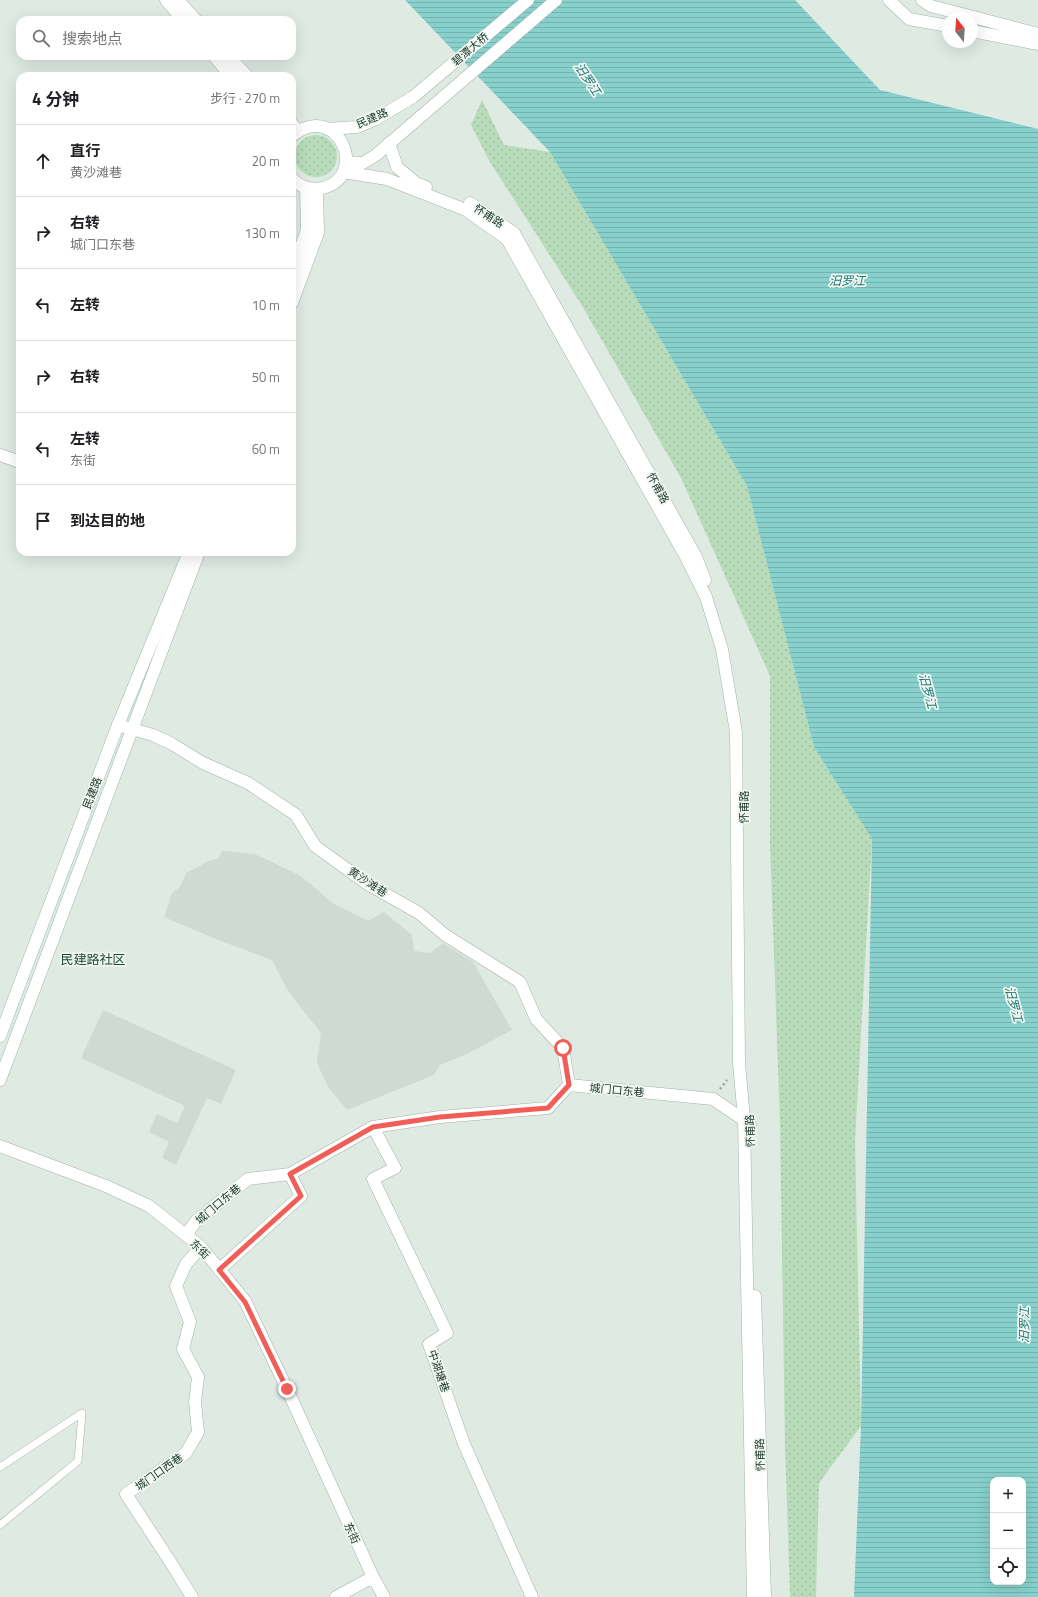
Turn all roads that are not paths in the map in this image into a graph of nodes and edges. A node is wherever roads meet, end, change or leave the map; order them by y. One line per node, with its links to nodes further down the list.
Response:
1 (166, 0): 7 (main road)
2 (178, 0): 8 (main road)
3 (528, 0): 17 (main road, 碧潭大桥)
4 (556, 0): 20 (main road)
5 (889, 0): 9 (main road)
6 (922, 0): 11 (main road)
7 (180, 16)
8 (192, 16)
9 (942, 25)
10 (978, 32): 12 (main road)
11 (1038, 34)
12 (1038, 44)
13 (217, 60): 15 (main road)
14 (232, 60): 16 (main road)
15 (228, 72)
16 (243, 72)
17 (412, 97): 18 (main road, 民建路)
18 (328, 129): 19 (main road, 民建路); 21 (main road)
19 (296, 130)
20 (389, 143): 21 (main road); 35 (main road, 怀甫路)
21 (345, 167): 23 (main road); 35 (main road)
22 (296, 182): 23 (main road)
23 (312, 188): 24 (main road); 25 (main road)
24 (296, 260)
25 (296, 292)
26 (0, 455): 27 (main road)
27 (16, 461)
28 (187, 556): 30 (main road, 民建路)
29 (198, 556): 31 (main road)
30 (118, 725): 31 (main road, 黄沙滩巷); 32 (main road, 民建路)
31 (133, 729): 33 (main road); 34 (main road, 黄沙滩巷)
32 (0, 1036)
33 (0, 1080)
34 (569, 1085): 35 (main road, 城门口东巷); 36 (main road, 城门口东巷)
35 (747, 1122): 49 (main road); 50 (main road, 怀甫路)
36 (373, 1127): 38 (main road, 城门口东巷); 48 (main road, 中湖塘巷)
37 (0, 1146): 39 (main road, 东街)
38 (290, 1174): 39 (main road, 城门口东巷); 41 (main road)
39 (186, 1235): 40 (main road, 东街)
40 (201, 1247): 41 (main road, 东街); 45 (main road, 城门口西巷)
41 (219, 1270): 44 (main road, 东街)
42 (0, 1467): 43 (lane)
43 (0, 1525)
44 (373, 1577): 46 (main road); 47 (main road, 东街)
45 (192, 1597)
46 (336, 1597)
47 (384, 1597)
48 (532, 1597)
49 (753, 1597)
50 (765, 1597)

